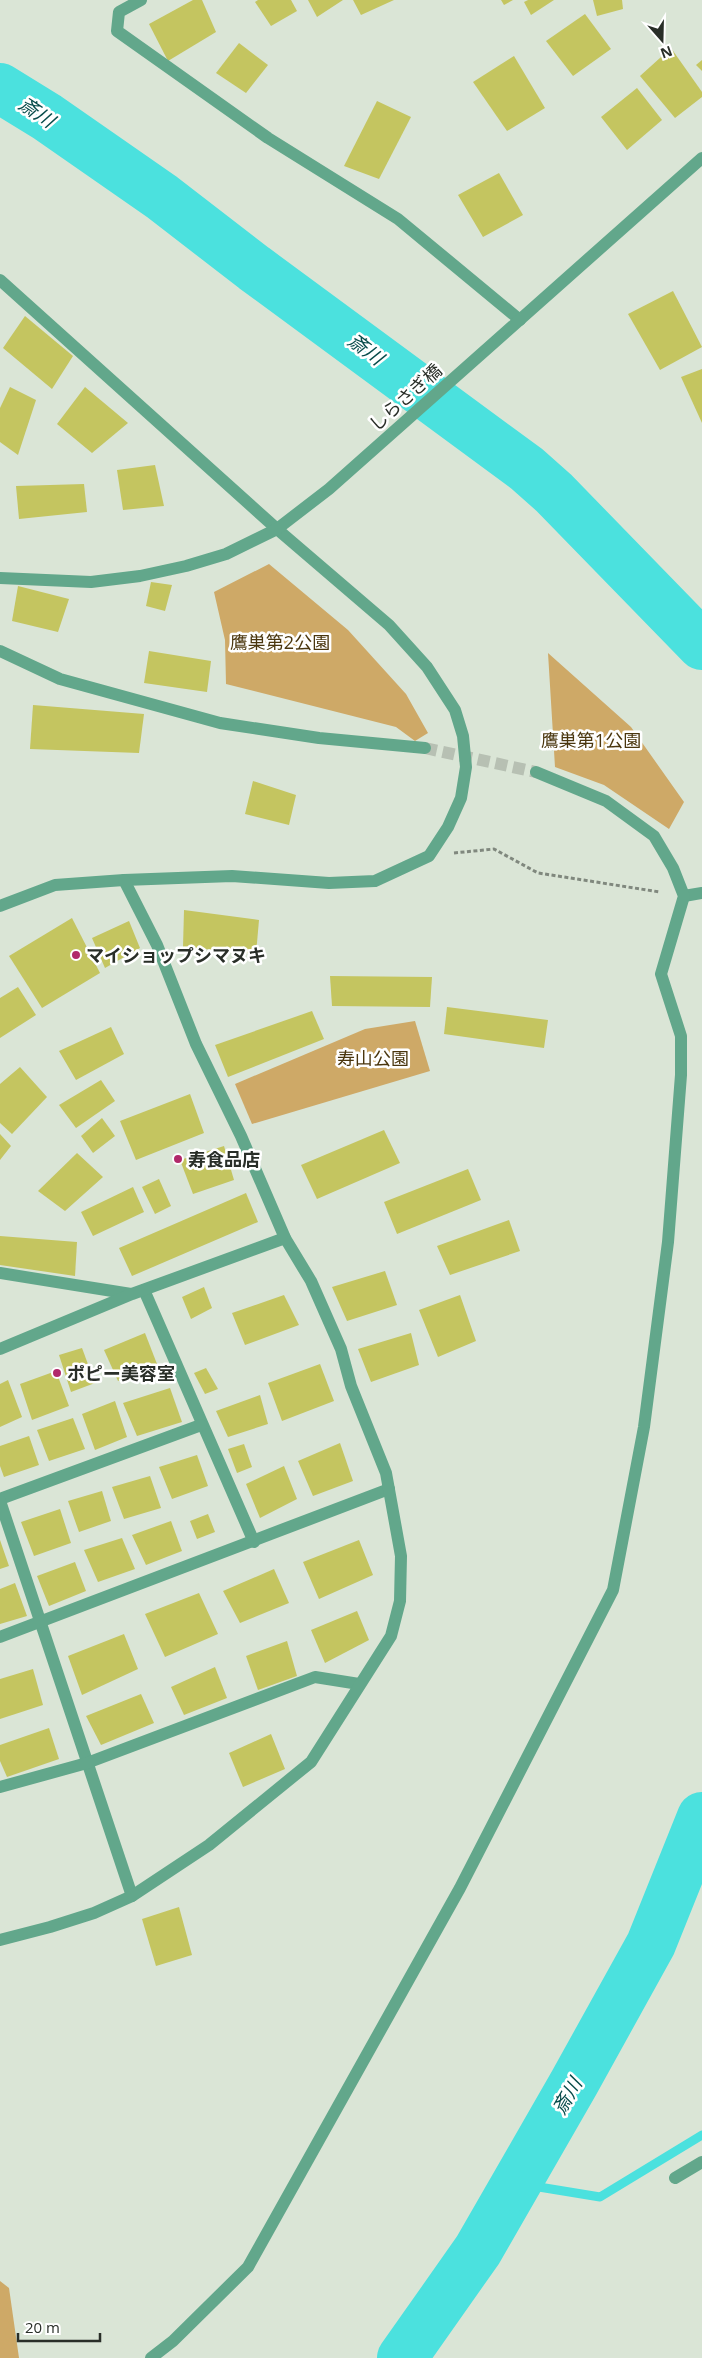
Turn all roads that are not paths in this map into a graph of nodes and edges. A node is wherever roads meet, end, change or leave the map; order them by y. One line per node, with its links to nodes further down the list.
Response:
1 (141, 0): 4 (street)
2 (702, 158): 4 (street, しらさぎ橋)
3 (3, 287): 5 (street)
4 (520, 320): 5 (street, しらさぎ橋)
5 (277, 529): 6 (street, しらさぎ橋); 10 (street)
6 (0, 578)
7 (0, 651): 8 (street)
8 (425, 748)
9 (536, 772): 12 (street)
10 (124, 880): 13 (street); 14 (street)
11 (702, 893): 12 (street)
12 (684, 896): 31 (street)
13 (0, 906)
14 (284, 1238): 16 (street); 19 (street)
15 (0, 1273): 16 (street)
16 (138, 1292): 17 (street); 18 (street)
17 (0, 1349)
18 (201, 1425): 20 (street); 21 (street)
19 (389, 1489): 21 (street); 24 (street)
20 (0, 1500): 22 (street)
21 (254, 1542): 22 (street)
22 (40, 1622): 23 (street); 25 (street)
23 (0, 1637)
24 (359, 1684): 25 (street); 27 (street)
25 (88, 1763): 26 (street); 27 (street)
26 (0, 1787)
27 (132, 1896): 28 (street)
28 (0, 1940)
29 (702, 2162): 30 (street)
30 (675, 2178)
31 (151, 2358)

